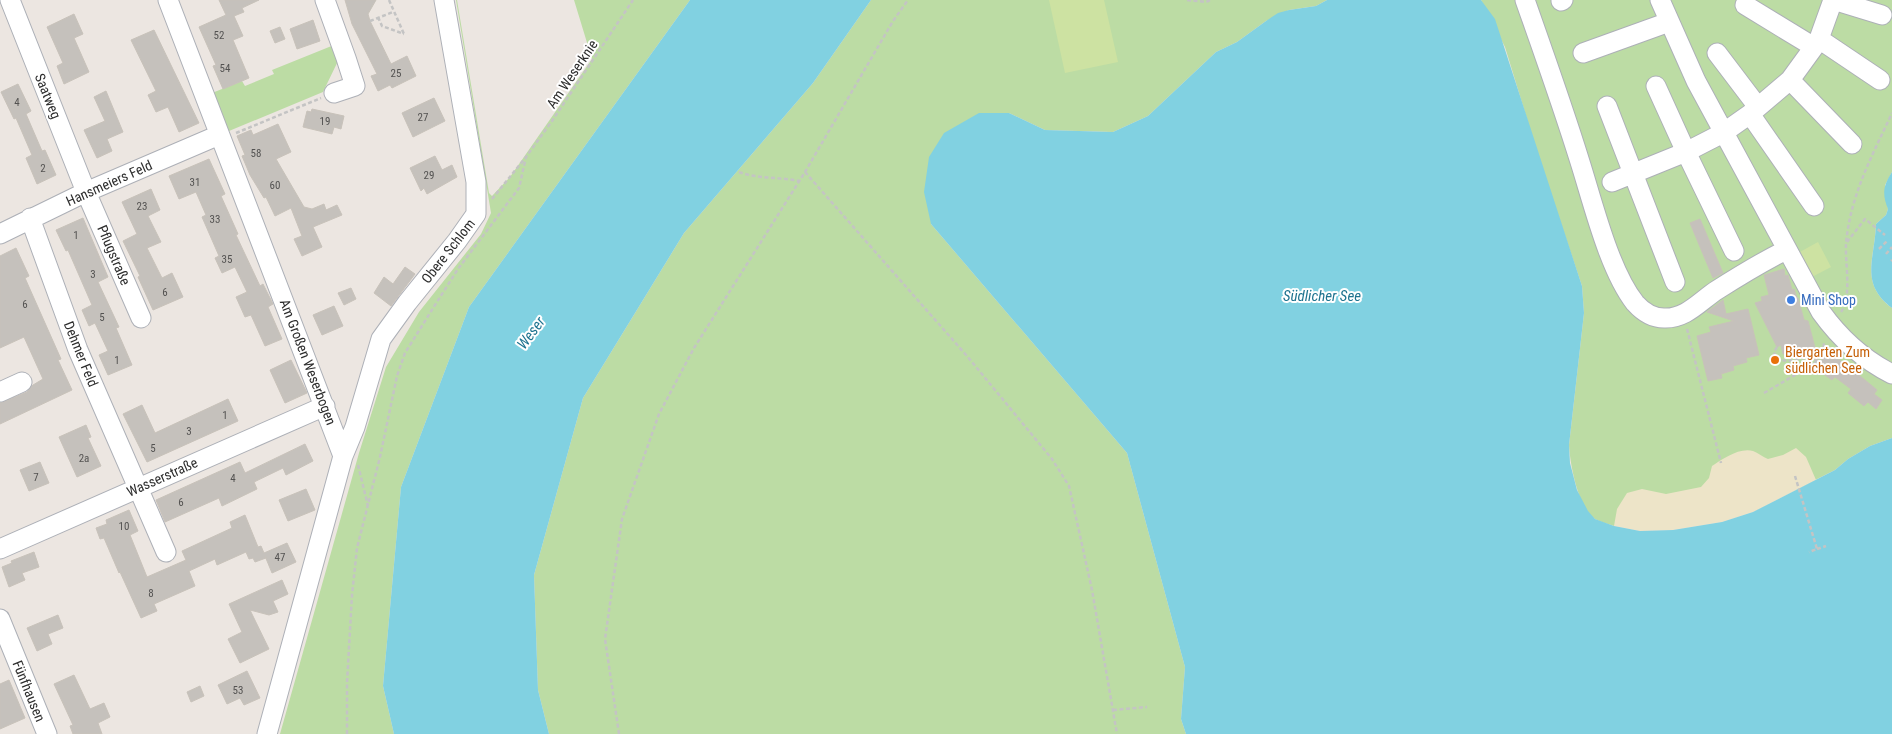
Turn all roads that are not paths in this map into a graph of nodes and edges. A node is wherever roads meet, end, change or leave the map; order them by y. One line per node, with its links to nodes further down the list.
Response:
1 (10, 0): 26 (street, Saatweg)
2 (168, 0): 21 (street, Am Großen Weserbogen)
3 (325, 0): 17 (street)
4 (444, 0): 38 (street, Obere Schlom)
5 (1525, 0): 30 (street)
6 (1660, 0): 10 (street)
7 (1833, 0): 9 (street); 11 (street)
8 (1745, 5): 11 (street)
9 (1882, 15)
10 (1668, 22): 12 (street); 20 (street)
11 (1817, 43): 14 (street); 15 (street)
12 (1583, 53)
13 (1717, 53): 19 (street)
14 (1790, 80): 19 (street); 22 (street)
15 (1880, 80)
16 (1656, 86): 23 (street)
17 (334, 93)
18 (1607, 106): 24 (street)
19 (1754, 110): 20 (street); 27 (street)
20 (1723, 134): 23 (street); 30 (street)
21 (220, 138): 26 (street, Hansmeiers Feld); 37 (street, Am Großen Weserbogen)
22 (1852, 144)
23 (1686, 152): 24 (street); 31 (street)
24 (1633, 174): 25 (street); 32 (street)
25 (1612, 182)
26 (86, 192): 28 (street, Hansmeiers Feld); 33 (street, Pflugstraße)
27 (1814, 206)
28 (30, 218): 29 (street, Hansmeiers Feld); 39 (street, Dehmer Feld)
29 (0, 234)
30 (1786, 250): 34 (street)
31 (1734, 251)
32 (1675, 282)
33 (141, 318)
34 (1892, 374)
35 (22, 382): 36 (street)
36 (0, 392)
37 (325, 406): 38 (street, Am Großen Weserbogen); 39 (street, Wasserstraße)
38 (342, 459): 44 (street)
39 (137, 488): 40 (street, Wasserstraße); 41 (street, Dehmer Feld)
40 (0, 549)
41 (166, 552)
42 (0, 619): 43 (street, Fünfhausen)
43 (47, 734)
44 (267, 734)

